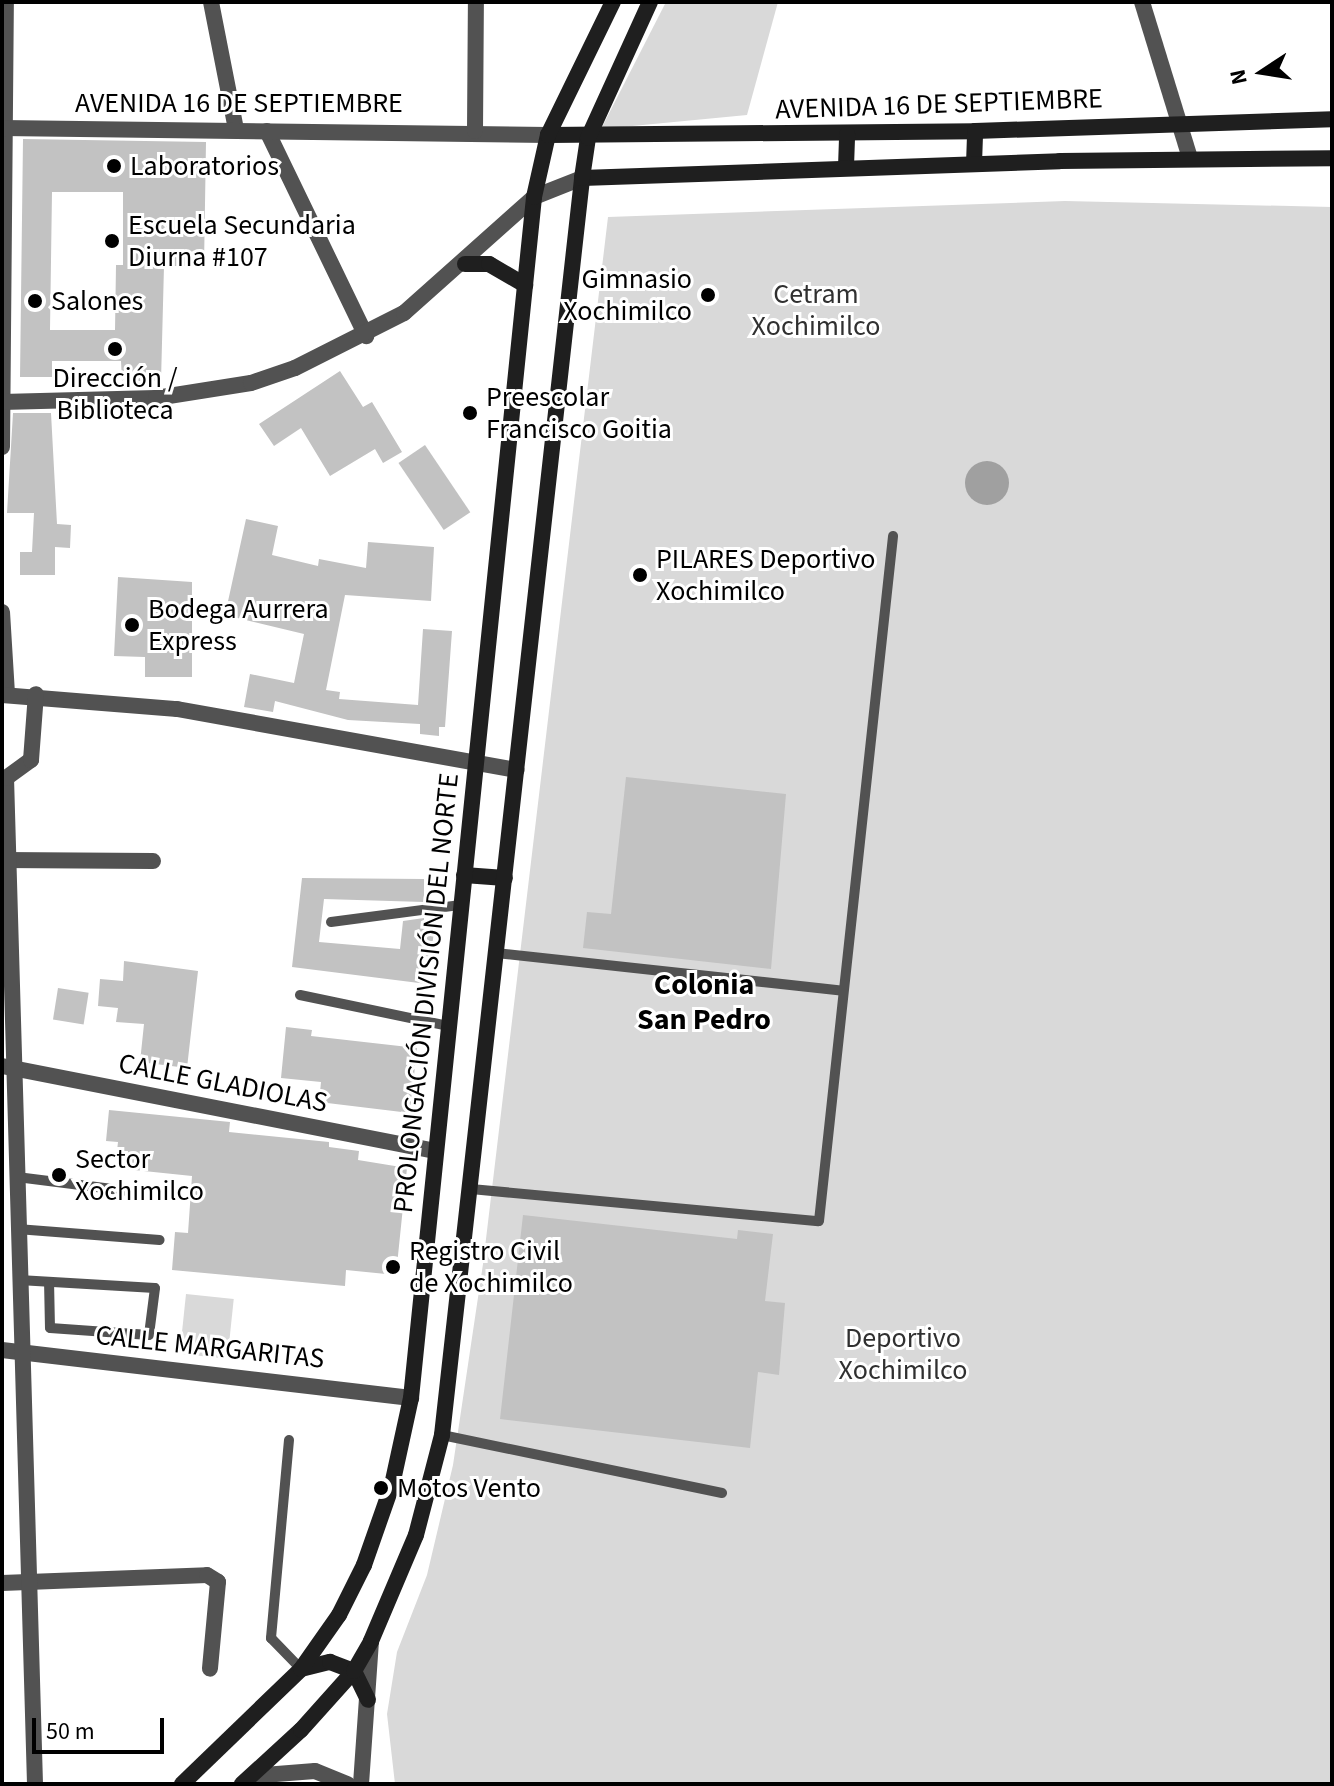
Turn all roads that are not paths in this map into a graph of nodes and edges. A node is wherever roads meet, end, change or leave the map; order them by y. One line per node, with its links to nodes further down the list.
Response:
1 (6, 2): 9 (street)
2 (211, 2): 10 (street)
3 (476, 2): 12 (street)
4 (613, 2): 15 (main road, PROLONGACIÓN DIVISIÓN DEL NORTE)
5 (650, 2): 16 (main road)
6 (1142, 2): 8 (street)
7 (1332, 119): 8 (main road, AVENIDA 16 DE SEPTIEMBRE)
8 (1178, 123): 13 (main road, AVENIDA 16 DE SEPTIEMBRE); 17 (street)
9 (5, 128): 10 (street, AVENIDA 16 DE SEPTIEMBRE); 26 (street)
10 (236, 130): 11 (street, AVENIDA 16 DE SEPTIEMBRE)
11 (267, 131): 12 (street, AVENIDA 16 DE SEPTIEMBRE); 25 (street)
12 (475, 131): 15 (street, AVENIDA 16 DE SEPTIEMBRE)
13 (975, 131): 14 (main road, AVENIDA 16 DE SEPTIEMBRE); 19 (main road)
14 (847, 134): 16 (main road, AVENIDA 16 DE SEPTIEMBRE); 20 (main road)
15 (548, 135): 16 (main road, AVENIDA 16 DE SEPTIEMBRE); 22 (main road, PROLONGACIÓN DIVISIÓN DEL NORTE)
16 (588, 138): 21 (main road)
17 (1190, 158): 18 (main road); 19 (main road)
18 (1332, 158)
19 (974, 164): 20 (main road)
20 (846, 167): 21 (main road)
21 (582, 178): 22 (street); 33 (main road)
22 (534, 197): 23 (street); 24 (main road, PROLONGACIÓN DIVISIÓN DEL NORTE)
23 (465, 264): 24 (main road); 25 (street)
24 (525, 285): 32 (main road, PROLONGACIÓN DIVISIÓN DEL NORTE)
25 (366, 336): 26 (street)
26 (2, 402): 27 (street)
27 (2, 447)
28 (893, 536): 42 (lane)
29 (2, 612): 30 (street)
30 (4, 694): 31 (street)
31 (36, 694): 32 (street); 34 (street)
32 (475, 765): 33 (street); 37 (main road, PROLONGACIÓN DIVISIÓN DEL NORTE)
33 (517, 770): 38 (main road)
34 (4, 778): 35 (street)
35 (5, 860): 36 (street); 45 (street)
36 (153, 861)
37 (464, 875): 38 (main road); 39 (main road, PROLONGACIÓN DIVISIÓN DEL NORTE)
38 (505, 878): 41 (main road)
39 (461, 905): 40 (lane); 44 (main road, PROLONGACIÓN DIVISIÓN DEL NORTE)
40 (331, 922)
41 (496, 953): 42 (lane); 48 (main road)
42 (843, 991): 48 (lane)
43 (300, 995): 44 (lane)
44 (448, 1026): 46 (main road, PROLONGACIÓN DIVISIÓN DEL NORTE)
45 (9, 1068): 46 (street, CALLE GLADIOLAS); 47 (street)
46 (435, 1151): 56 (main road, PROLONGACIÓN DIVISIÓN DEL NORTE)
47 (17, 1177): 49 (lane); 50 (street)
48 (471, 1189): 57 (main road)
49 (144, 1193)
50 (17, 1229): 51 (lane); 52 (street)
51 (160, 1240)
52 (19, 1280): 53 (lane); 55 (street)
53 (49, 1282): 53 (lane)
54 (2, 1350): 55 (street, CALLE MARGARITAS)
55 (22, 1351): 56 (street, CALLE MARGARITAS); 61 (street)
56 (411, 1398): 64 (main road, PROLONGACIÓN DIVISIÓN DEL NORTE)
57 (442, 1435): 59 (lane); 62 (main road)
58 (289, 1440): 64 (lane)
59 (722, 1493)
60 (2, 1583): 61 (street)
61 (27, 1583): 63 (street); 68 (street)
62 (371, 1641): 65 (main road); 66 (street)
63 (210, 1669)
64 (301, 1669): 65 (main road); 69 (main road, PROLONGACIÓN DIVISIÓN DEL NORTE)
65 (354, 1671): 66 (main road); 67 (main road)
66 (368, 1700): 71 (street)
67 (247, 1780): 70 (street)
68 (35, 1784)
69 (182, 1784)
70 (347, 1784)
71 (361, 1784)

